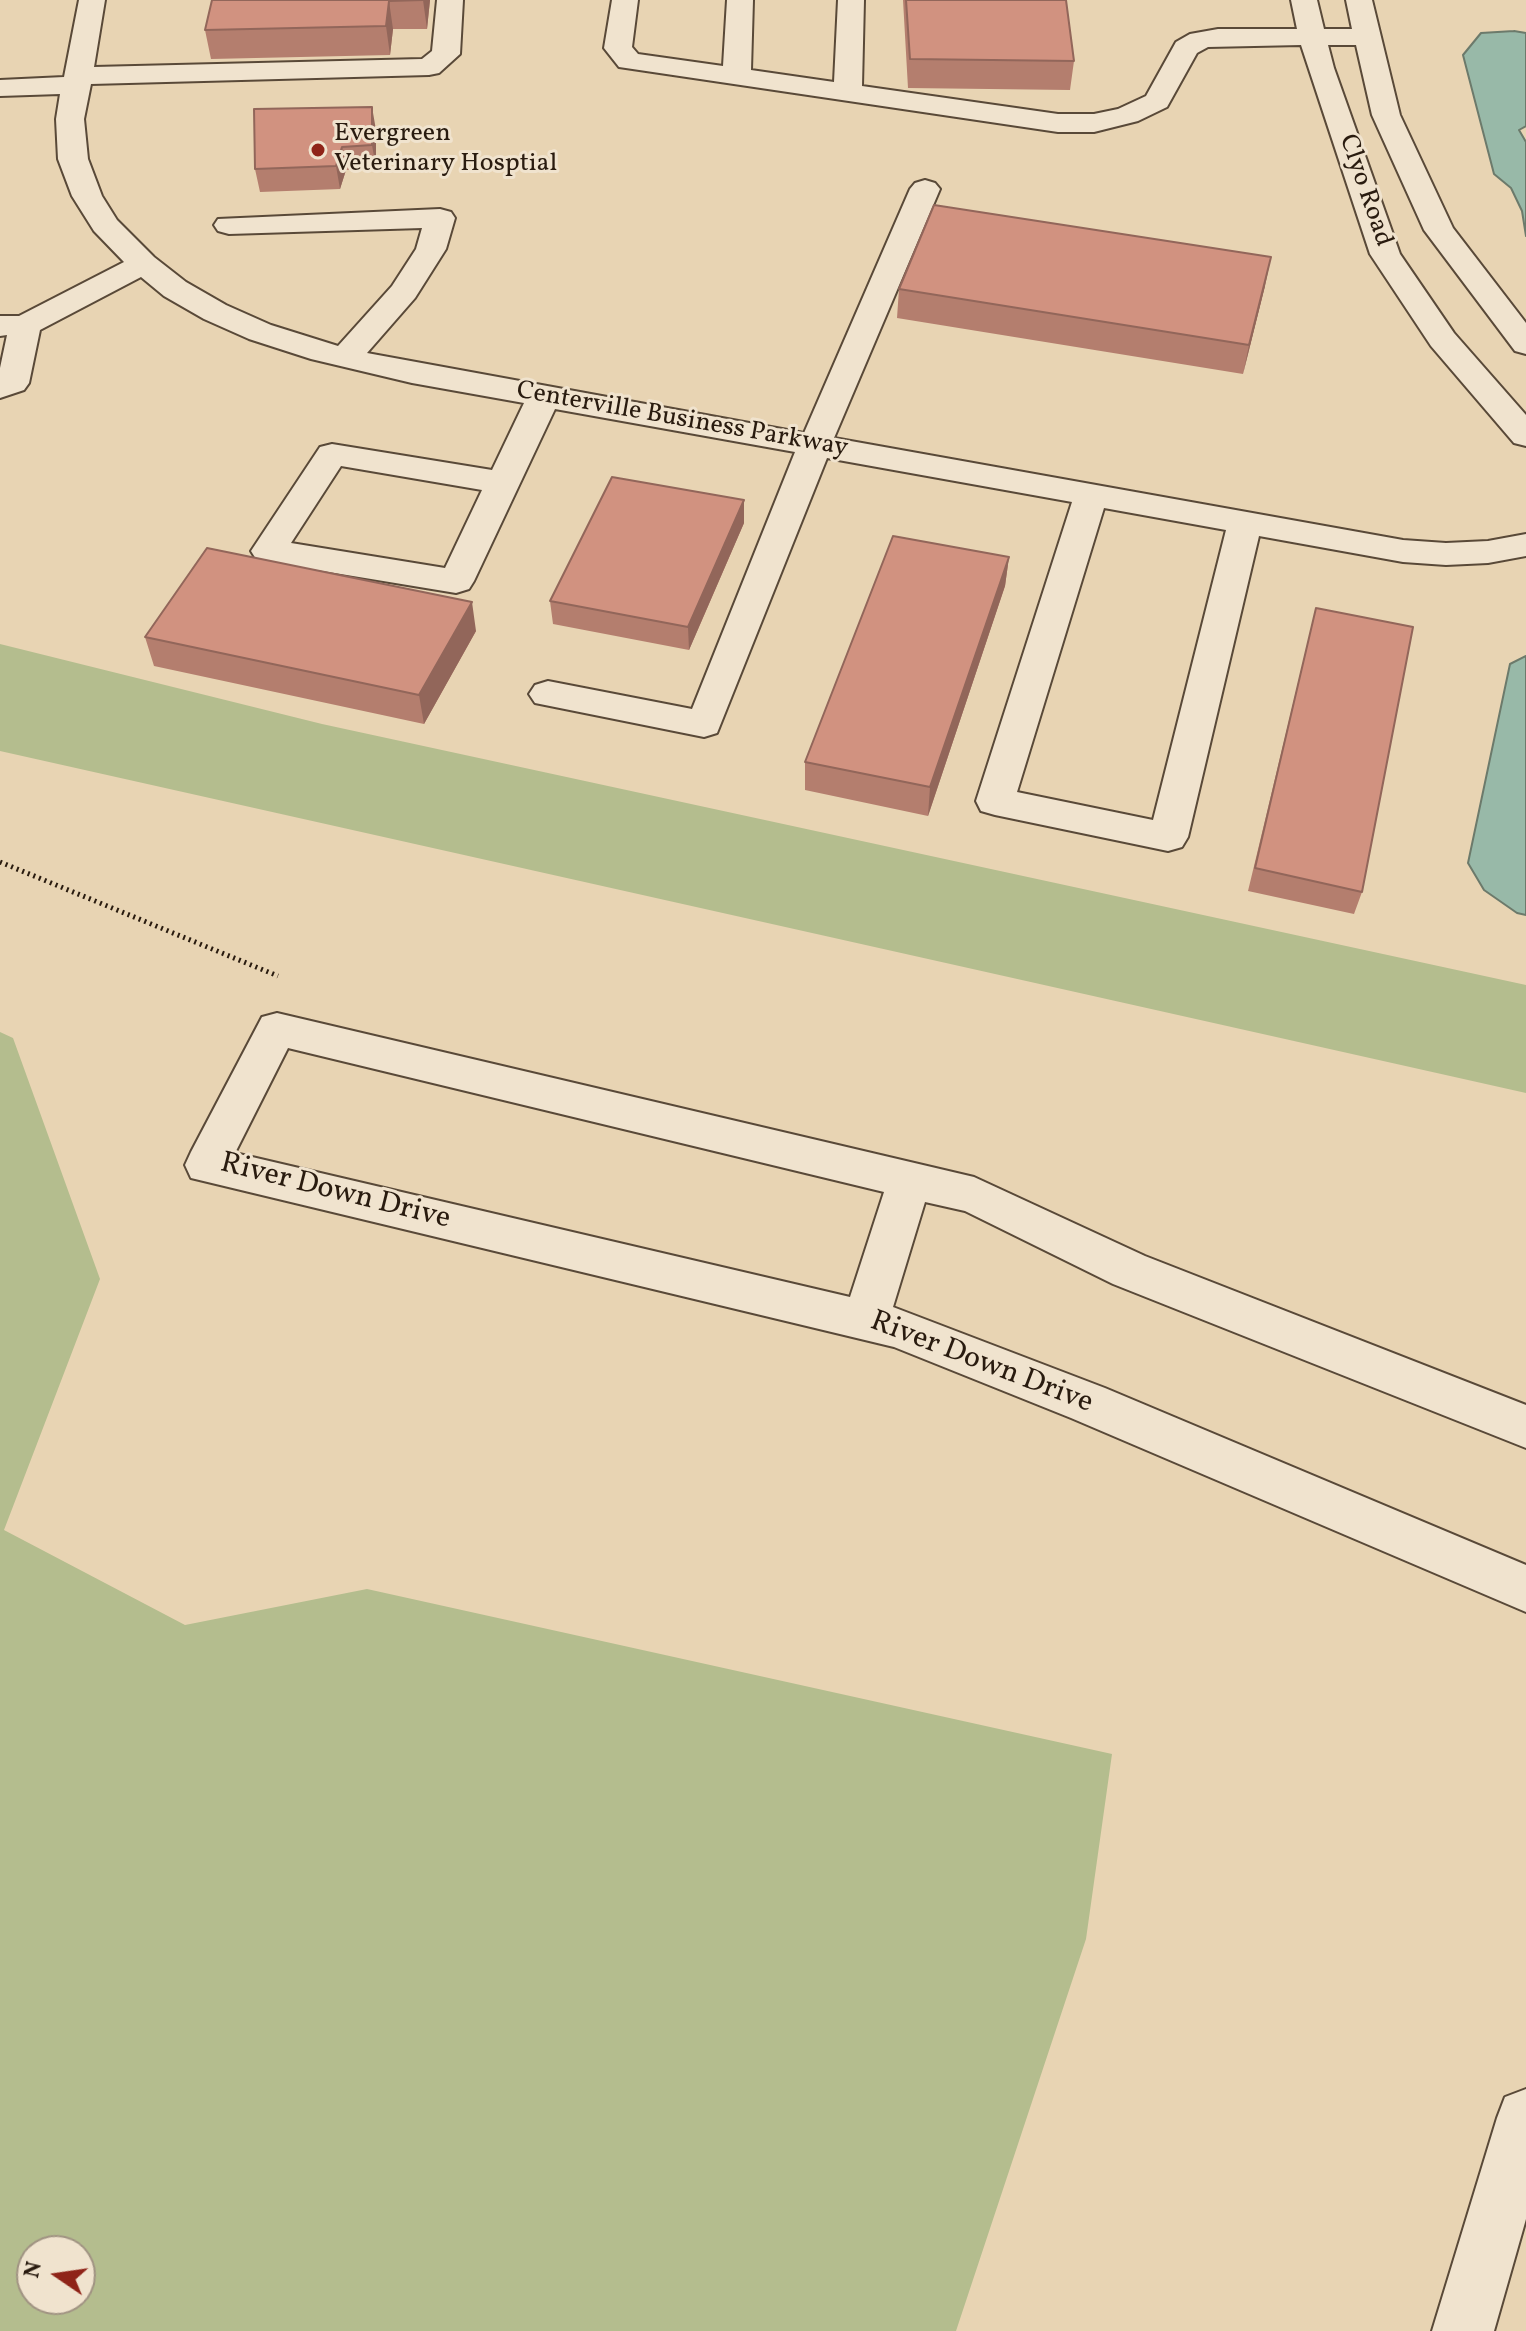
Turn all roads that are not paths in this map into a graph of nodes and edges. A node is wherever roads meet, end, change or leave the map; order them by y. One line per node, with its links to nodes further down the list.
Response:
1 (92, 0): 11 (street, Centerville Business Parkway)
2 (450, 0): 11 (street)
3 (625, 0): 10 (street)
4 (740, 0): 10 (street)
5 (851, 0): 13 (street)
6 (1304, 0): 8 (street, Clyo Road)
7 (1359, 0): 9 (street, Clyo Road)
8 (1312, 35): 9 (street); 13 (street); 22 (street, Clyo Road)
9 (1367, 37): 18 (street, Clyo Road)
10 (737, 76): 13 (street)
11 (77, 81): 12 (street); 16 (street, Centerville Business Parkway)
12 (0, 88)
13 (848, 92)
14 (925, 189): 23 (street)
15 (229, 225): 19 (street)
16 (143, 264): 17 (street); 19 (street, Centerville Business Parkway)
17 (13, 325): 20 (street)
18 (1526, 344)
19 (346, 357): 21 (street, Centerville Business Parkway)
20 (0, 388)
21 (544, 396): 23 (street, Centerville Business Parkway); 24 (street)
22 (1526, 436)
23 (815, 445): 25 (street, Centerville Business Parkway); 28 (street)
24 (503, 483): 24 (street)
25 (1091, 495): 26 (street, Centerville Business Parkway); 26 (street)
26 (1245, 523): 27 (street, Centerville Business Parkway)
27 (1526, 545)
28 (548, 694)
29 (910, 1179): 30 (street); 30 (street, River Down Drive); 31 (street, River Down Drive)
30 (866, 1320): 32 (street, River Down Drive)
31 (1526, 1427)
32 (1526, 1589)
33 (1526, 2118): 34 (street)
34 (1463, 2331)

